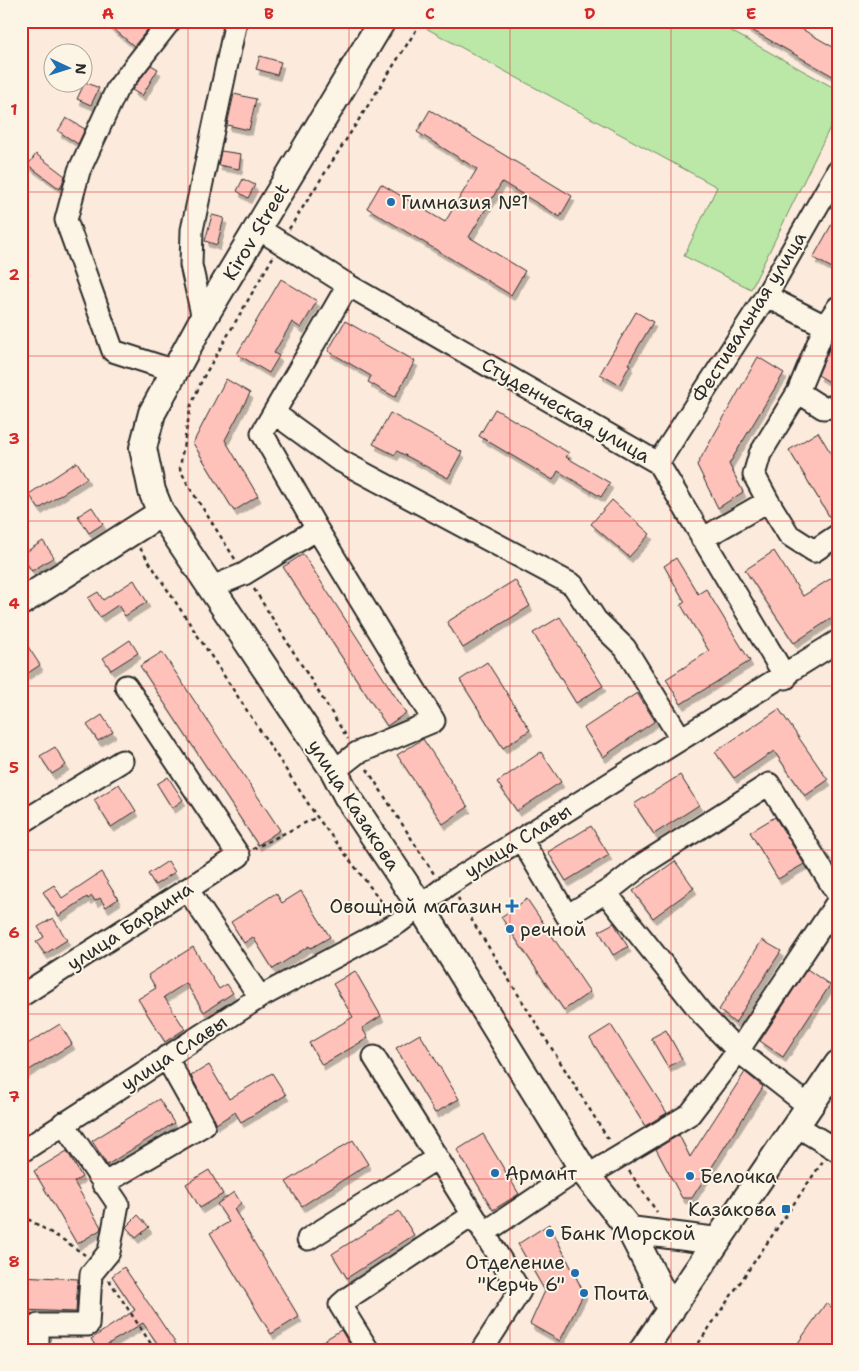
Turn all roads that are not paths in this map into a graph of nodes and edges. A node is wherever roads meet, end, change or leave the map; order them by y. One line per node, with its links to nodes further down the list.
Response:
1 (170, 21): 11 (street)
2 (236, 21): 9 (street)
3 (382, 21): 5 (main road, Kirov Street)
4 (838, 170): 7 (street, Фестивальная улица)
5 (259, 229): 6 (street, Студенческая улица); 9 (main road, Kirov Street)
6 (348, 285): 14 (street); 16 (street, Студенческая улица)
7 (766, 296): 10 (street); 16 (street, Фестивальная улица)
8 (838, 307): 10 (street)
9 (203, 319): 11 (main road, Kirov Street)
10 (825, 326): 12 (street)
11 (175, 371): 15 (main road, Kirov Street)
12 (798, 392): 13 (street); 17 (street)
13 (838, 406)
14 (274, 413): 19 (street); 27 (street)
15 (143, 448): 18 (main road, улица Казакова)
16 (658, 463): 21 (street, Студенческая улица)
17 (768, 501): 20 (street); 21 (street)
18 (161, 513): 22 (main road, улица Казакова); 23 (main road)
19 (317, 529): 22 (street); 29 (street)
20 (838, 535)
21 (702, 539): 25 (street, Студенческая улица)
22 (212, 587): 29 (main road, улица Казакова)
23 (21, 602)
24 (838, 641): 25 (street, улица Славы)
25 (784, 677): 27 (street, улица Славы)
26 (126, 686): 33 (street, улица Бардина)
27 (681, 739): 31 (street, улица Славы)
28 (122, 761): 30 (street)
29 (334, 771): 36 (main road, улица Казакова)
30 (21, 823)
31 (521, 840): 32 (street); 36 (street, улица Славы)
32 (612, 888): 34 (street); 39 (street)
33 (187, 889): 37 (street, улица Бардина); 38 (street)
34 (838, 895)
35 (838, 901): 39 (street)
36 (421, 907): 38 (street, улица Славы); 48 (main road, улица Казакова)
37 (21, 996)
38 (260, 997): 40 (street, улица Славы)
39 (738, 1051): 43 (street); 48 (street)
40 (166, 1057): 44 (street, улица Славы); 49 (street)
41 (374, 1057): 47 (street)
42 (838, 1064): 43 (main road)
43 (804, 1116): 45 (street); 53 (main road)
44 (63, 1123): 46 (street, улица Славы); 49 (street)
45 (835, 1149)
46 (21, 1152)
47 (437, 1158): 50 (street); 52 (street)
48 (585, 1171): 50 (street); 51 (main road, улица Казакова)
49 (103, 1184): 55 (street)
50 (478, 1224): 56 (street); 57 (street)
51 (630, 1230): 53 (main road); 54 (main road, улица Казакова)
52 (308, 1239)
53 (717, 1241): 54 (main road)
54 (670, 1310): 58 (main road)
55 (33, 1343)
56 (368, 1350)
57 (482, 1350)
58 (644, 1350)

